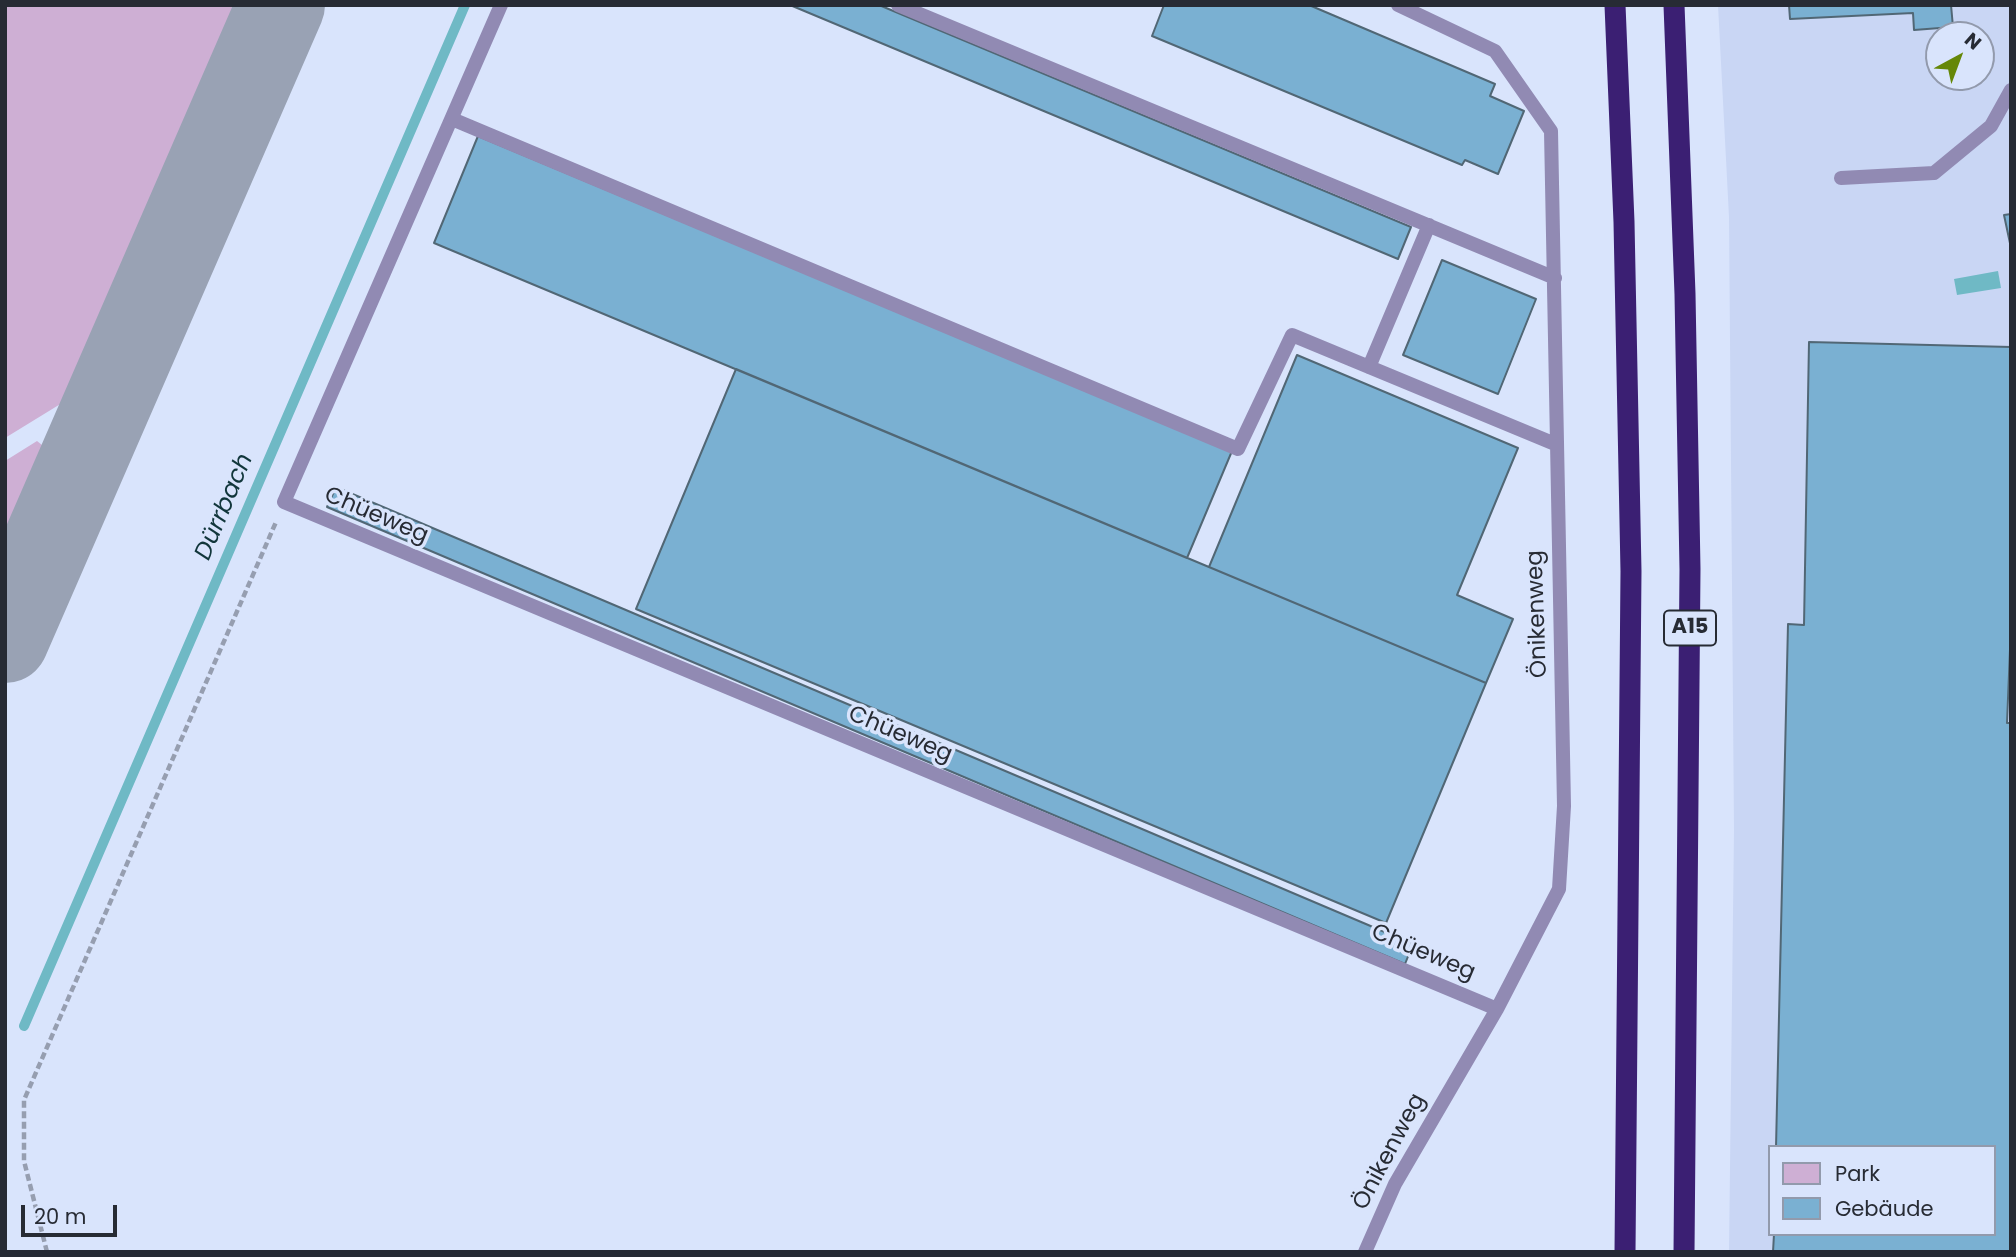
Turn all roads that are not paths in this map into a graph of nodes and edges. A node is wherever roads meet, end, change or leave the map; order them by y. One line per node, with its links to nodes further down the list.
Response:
1 (501, 5): 7 (lane, Chüeweg)
2 (898, 5): 9 (lane)
3 (1398, 5): 10 (lane, Önikenweg)
4 (1615, 5): 15 (highway, A15)
5 (1674, 5): 16 (highway, A15)
6 (2011, 90): 8 (lane)
7 (452, 119): 11 (lane); 13 (lane, Chüeweg)
8 (1841, 178)
9 (1429, 225): 10 (lane); 11 (lane)
10 (1555, 278): 12 (lane, Önikenweg)
11 (1369, 367): 12 (lane)
12 (1555, 444): 13 (lane, Önikenweg)
13 (1497, 1009): 14 (lane, Önikenweg)
14 (1365, 1252)
15 (1625, 1252)
16 (1684, 1252)

